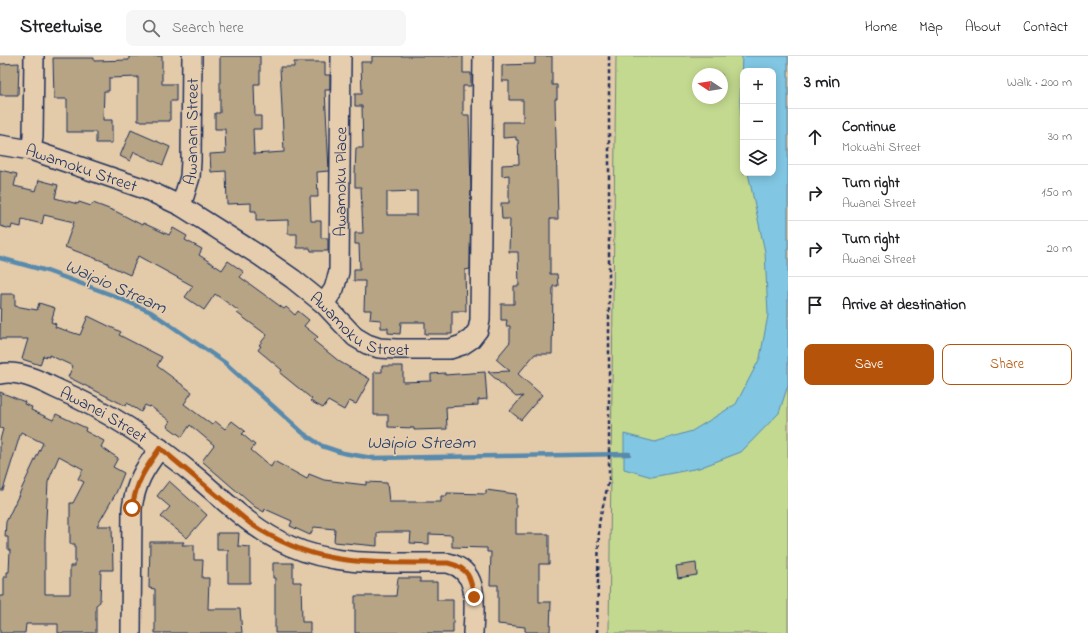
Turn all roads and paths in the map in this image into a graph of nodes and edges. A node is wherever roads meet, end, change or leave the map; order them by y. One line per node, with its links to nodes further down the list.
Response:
1 (34, 56): 7 (street)
2 (192, 56): 8 (street, Awanani Street)
3 (341, 56): 9 (street, Awamoku Place)
4 (483, 56): 9 (street, Awamoku Street)
5 (609, 56): 14 (path)
6 (0, 145): 7 (street, Awamoku Street)
7 (31, 150): 8 (street, Awamoku Street)
8 (181, 206): 9 (street, Awamoku Street)
9 (324, 304)
10 (0, 374): 11 (street, Awanei Street)
11 (160, 448): 12 (street); 13 (street, Awanei Street)
12 (131, 633)
13 (473, 633)
14 (597, 633)

